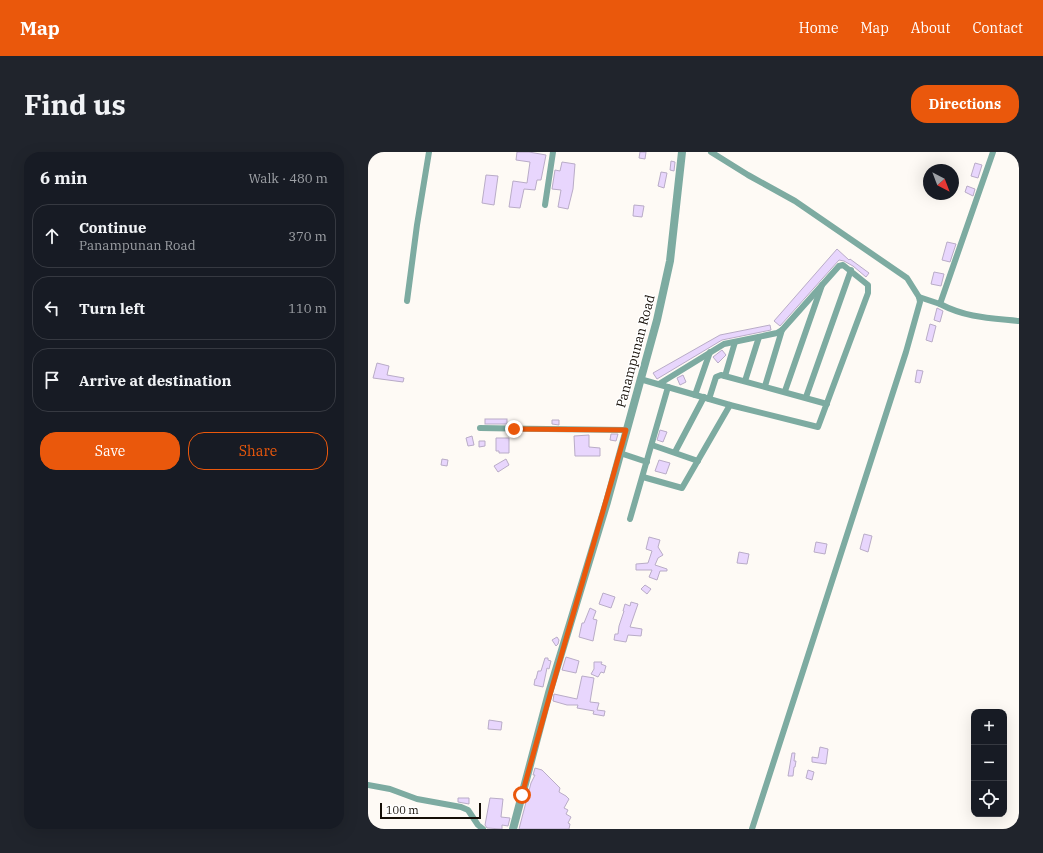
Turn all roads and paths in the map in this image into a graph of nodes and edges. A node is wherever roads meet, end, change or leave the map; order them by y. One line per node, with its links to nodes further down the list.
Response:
1 (429, 152): 10 (street)
2 (553, 152): 6 (street)
3 (682, 152): 18 (street, Panampunan Road)
4 (711, 152): 9 (street)
5 (992, 152): 11 (street)
6 (545, 205)
7 (851, 270): 8 (street); 25 (street); 27 (street)
8 (824, 282): 13 (street); 23 (street)
9 (919, 297): 11 (street); 41 (street)
10 (407, 301)
11 (940, 304): 12 (street)
12 (1019, 321)
13 (782, 330): 14 (street); 21 (street)
14 (760, 337): 15 (street); 19 (street)
15 (735, 342): 16 (street); 17 (street)
16 (710, 352): 20 (street); 24 (street)
17 (725, 376): 19 (street); 26 (street)
18 (640, 379): 20 (street); 30 (street, Panampunan Road)
19 (745, 381): 21 (street)
20 (659, 384): 22 (street)
21 (764, 386): 23 (street)
22 (668, 387): 24 (street); 31 (street)
23 (785, 391): 25 (street)
24 (695, 394): 26 (street)
25 (806, 397): 27 (street)
26 (706, 398): 28 (street); 32 (street)
27 (827, 404): 28 (street)
28 (730, 405): 34 (street)
29 (480, 428): 30 (street)
30 (626, 430): 33 (street, Panampunan Road)
31 (652, 445): 32 (street); 35 (street)
32 (676, 452): 34 (street)
33 (620, 453): 35 (street); 40 (street, Panampunan Road)
34 (698, 460): 36 (street)
35 (647, 462): 36 (street)
36 (643, 476): 37 (street)
37 (630, 519)
38 (368, 785): 39 (street)
39 (483, 829)
40 (513, 829)
41 (752, 829)

